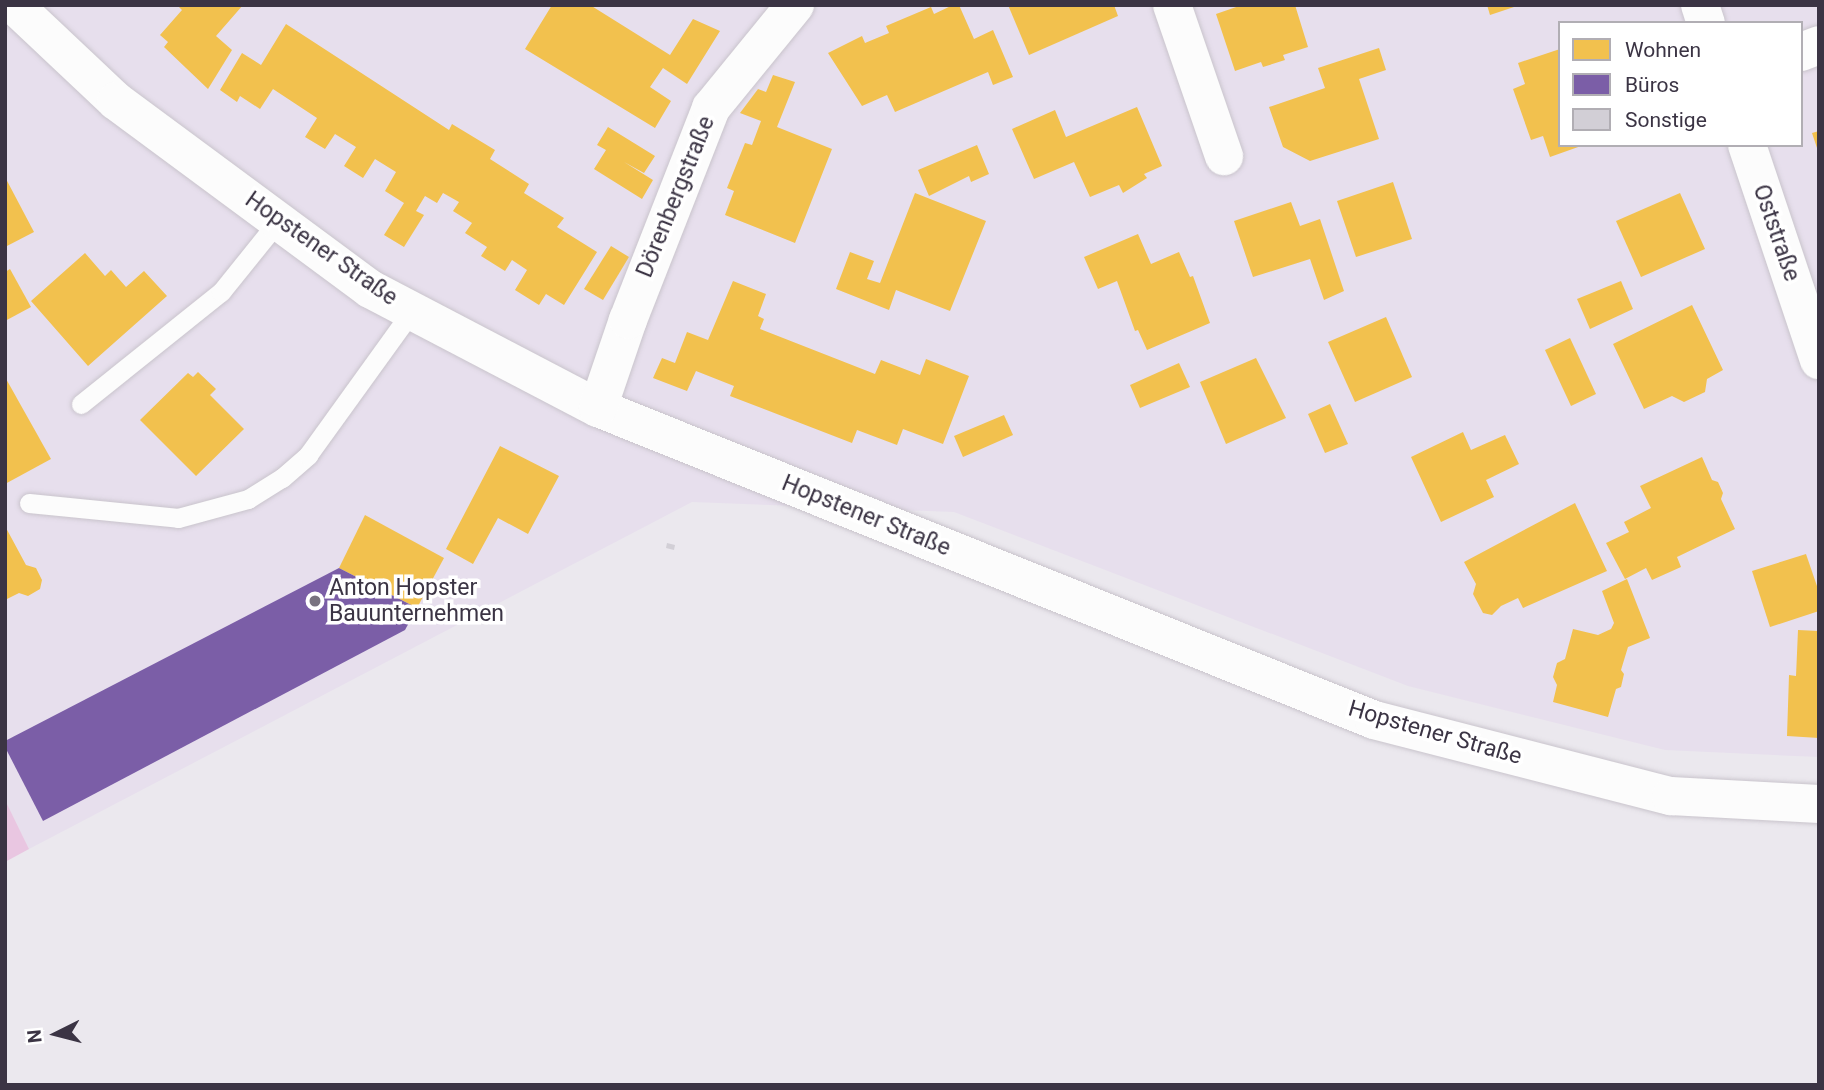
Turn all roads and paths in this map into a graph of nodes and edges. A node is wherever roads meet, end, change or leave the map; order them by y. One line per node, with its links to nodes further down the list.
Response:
1 (14, 5): 6 (street, Hopstener Straße)
2 (1172, 5): 5 (street)
3 (792, 6): 10 (street, Dörenbergstraße)
4 (1748, 147): 8 (street, Oststraße)
5 (1224, 156)
6 (278, 221): 7 (street, Hopstener Straße); 9 (lane)
7 (412, 311): 10 (street, Hopstener Straße); 11 (lane)
8 (1819, 360)
9 (81, 404)
10 (598, 408): 12 (street, Hopstener Straße)
11 (29, 503)
12 (1819, 804)

